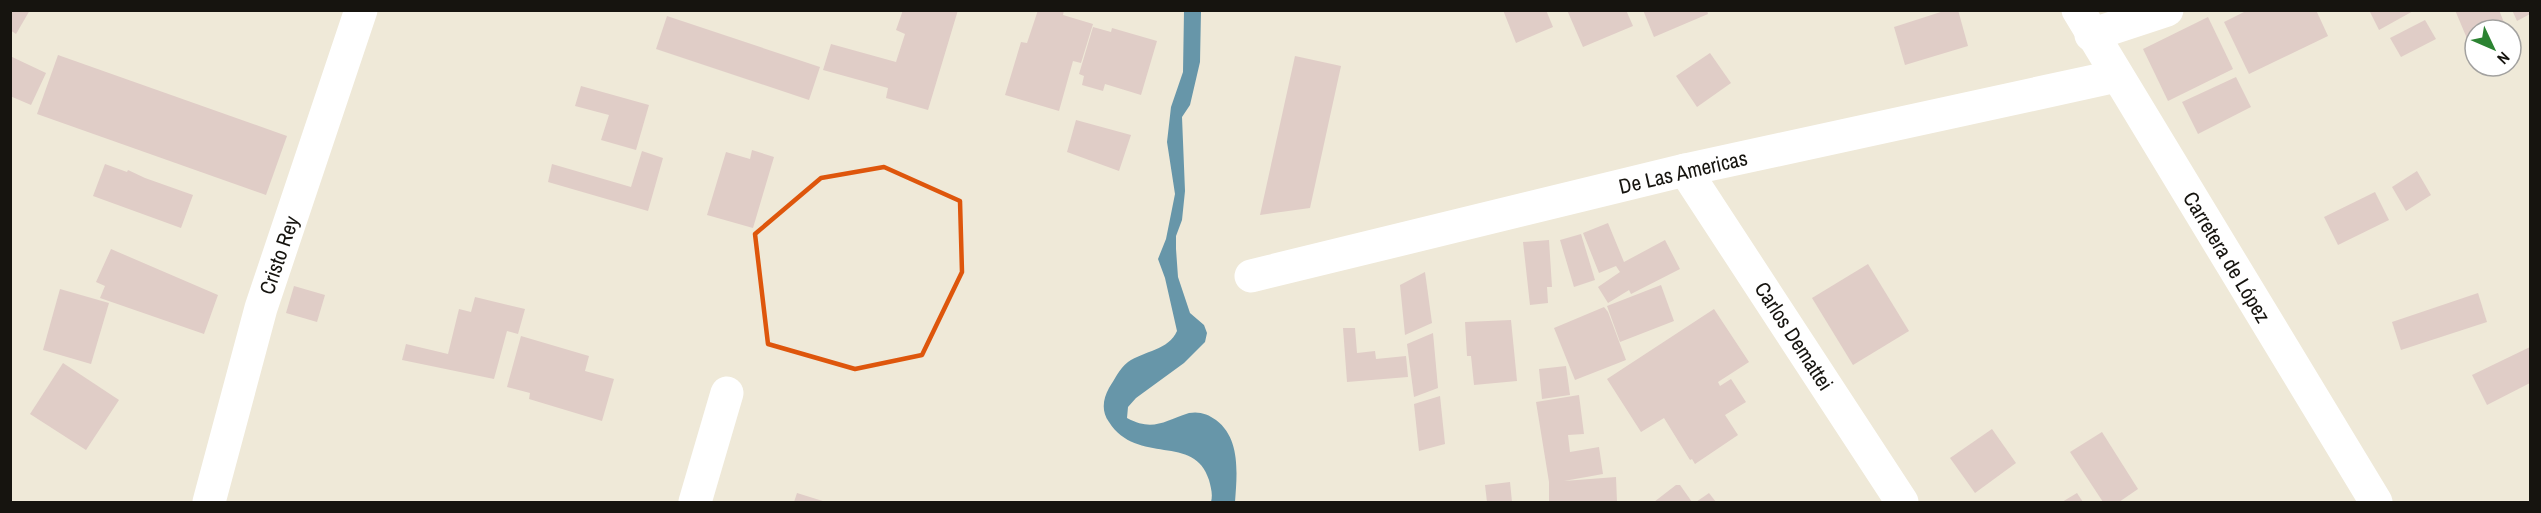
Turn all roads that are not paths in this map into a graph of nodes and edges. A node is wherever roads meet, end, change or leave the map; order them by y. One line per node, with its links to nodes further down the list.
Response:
1 (361, 10): 8 (street, Cristo Rey)
2 (2167, 10): 3 (street)
3 (2085, 23): 4 (street, Carretera de López)
4 (2117, 76): 5 (street, De Las Americas); 11 (street, Carretera de López)
5 (1685, 170): 6 (street, De Las Americas); 10 (street, Carlos Demattei)
6 (1251, 276)
7 (727, 393): 9 (street)
8 (209, 502)
9 (695, 502)
10 (1902, 502)
11 (2376, 502)

